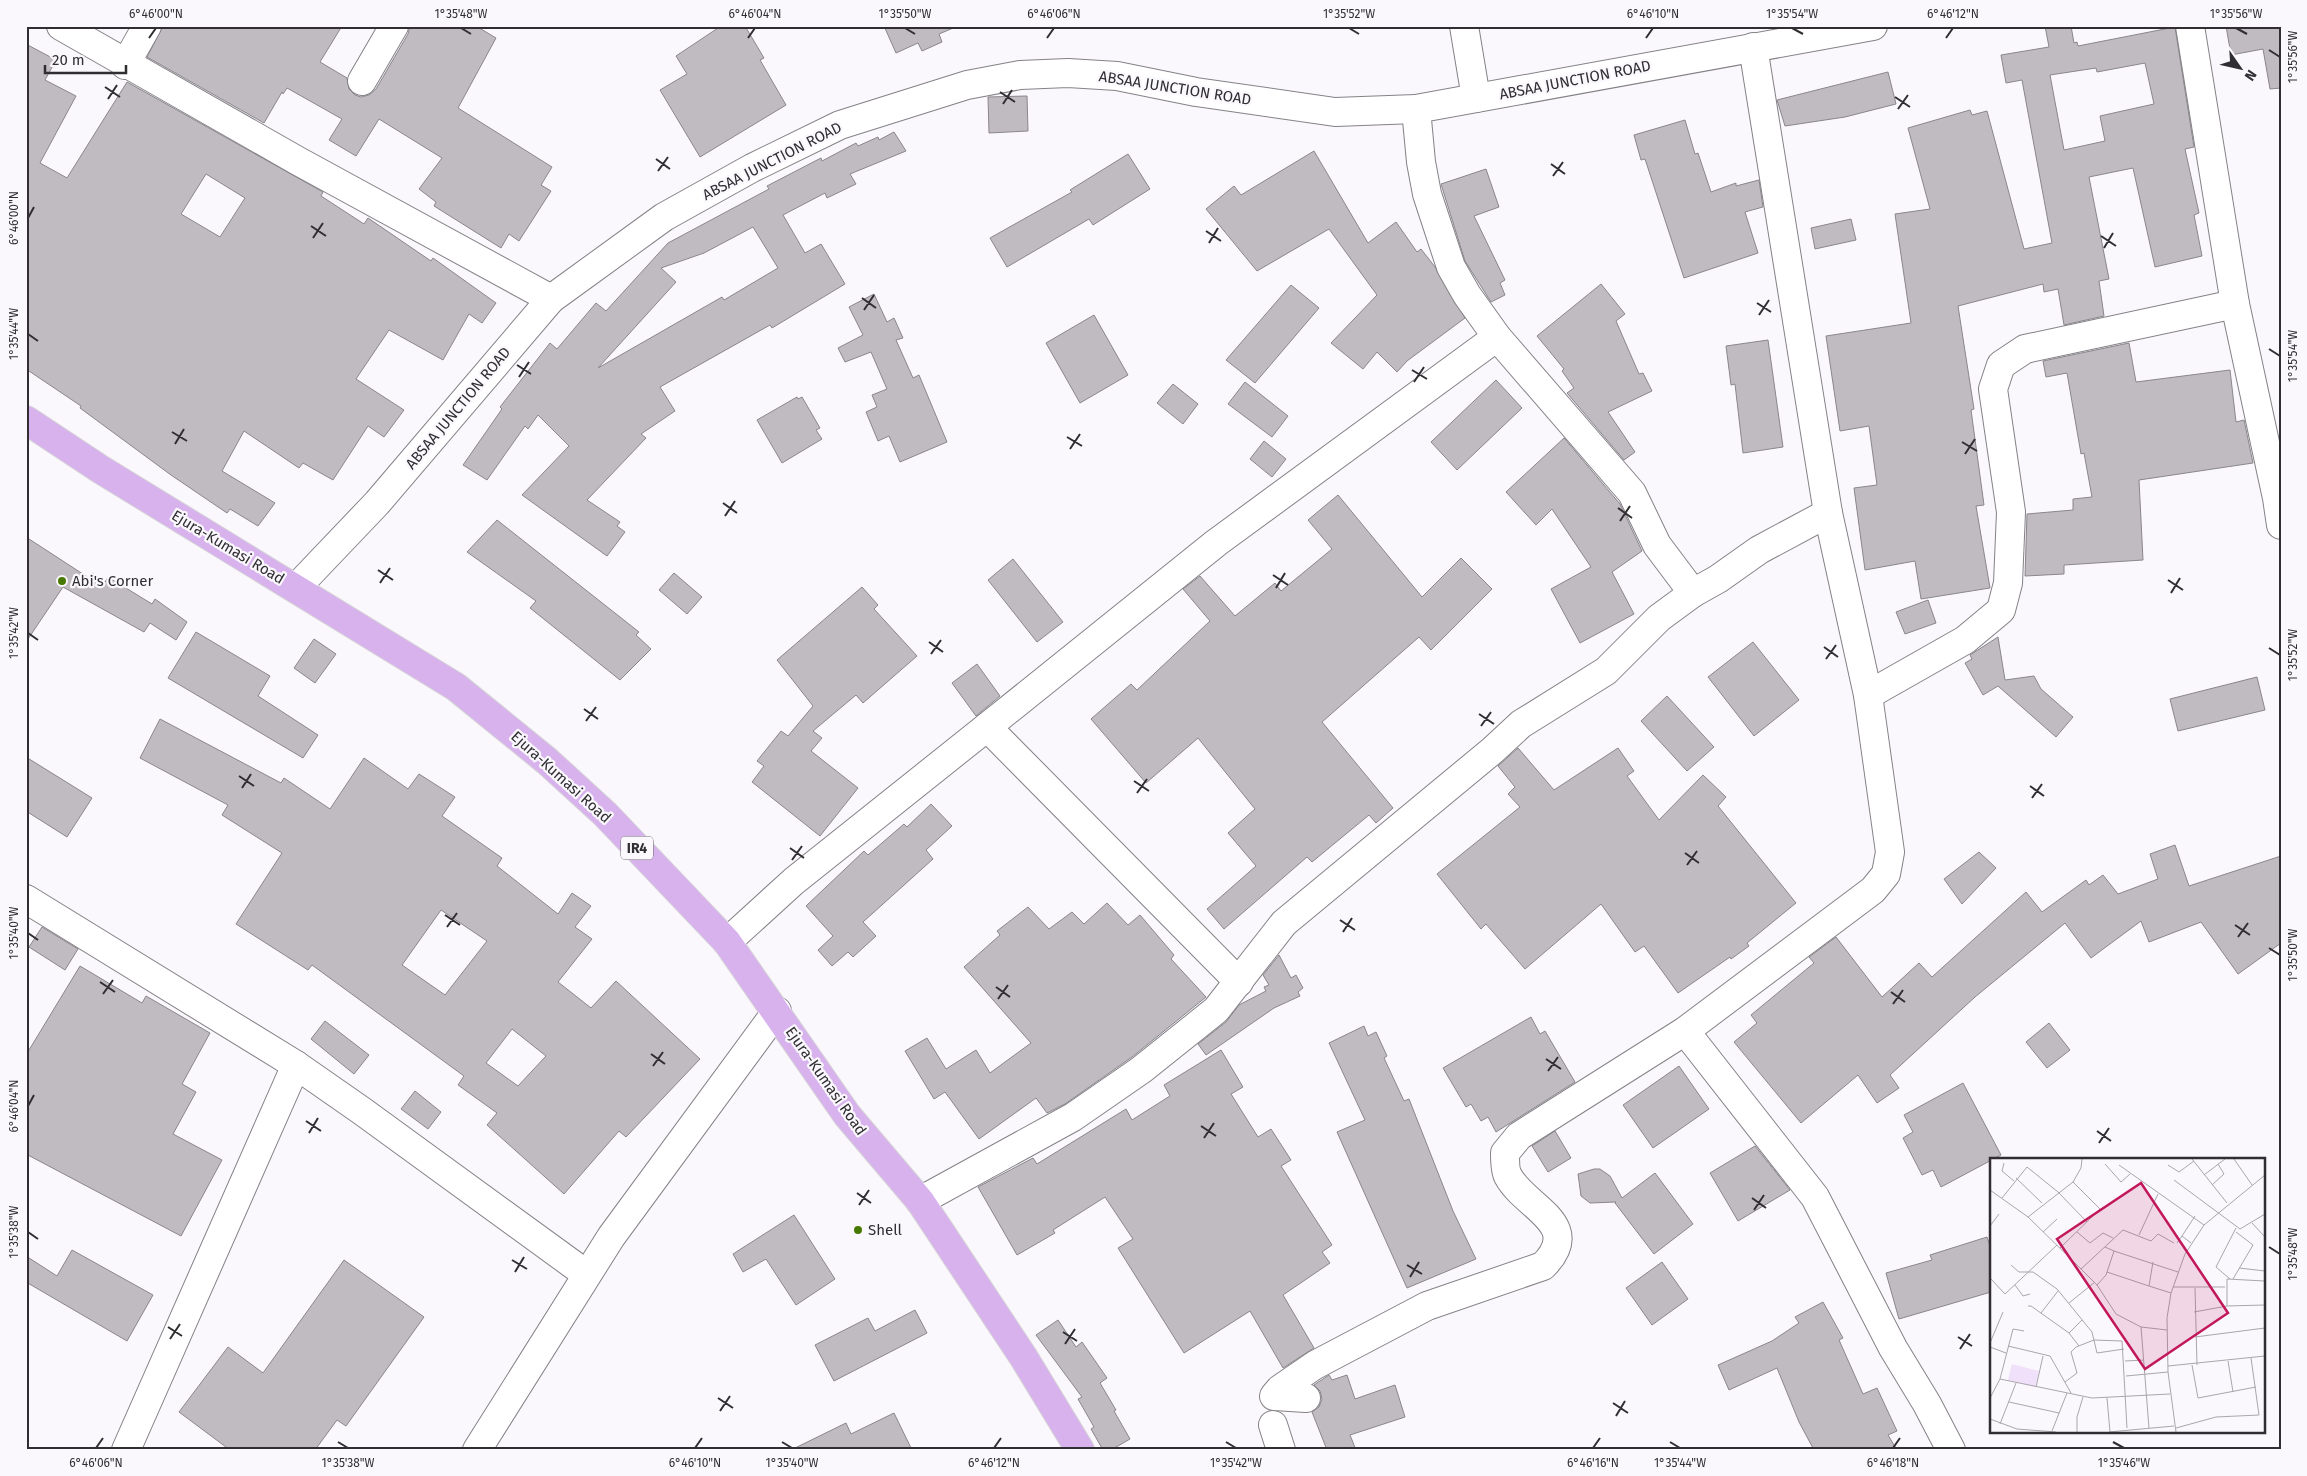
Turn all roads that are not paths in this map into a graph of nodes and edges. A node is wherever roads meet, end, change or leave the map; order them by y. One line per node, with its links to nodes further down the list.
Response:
1 (61, 26): 8 (street)
2 (147, 26): 8 (street)
3 (394, 26): 9 (street)
4 (1464, 26): 10 (street)
5 (1873, 26): 7 (street, ABSAA JUNCTION ROAD)
6 (2190, 26): 13 (street)
7 (1753, 47): 10 (street, ABSAA JUNCTION ROAD); 17 (street)
8 (125, 64): 12 (street)
9 (362, 81)
10 (1476, 98): 11 (street, ABSAA JUNCTION ROAD)
11 (1416, 109): 12 (street, ABSAA JUNCTION ROAD); 14 (street)
12 (551, 299): 19 (street, ABSAA JUNCTION ROAD)
13 (2236, 304): 16 (street); 21 (street)
14 (1497, 337): 20 (street); 22 (street)
15 (26, 420): 19 (main road, Ejura-Kumasi Road / IR4)
16 (2279, 497): 18 (street)
17 (1828, 513): 20 (street); 21 (street)
18 (2281, 525)
19 (296, 588): 24 (main road, Ejura-Kumasi Road / IR4)
20 (1693, 593): 25 (street)
21 (1868, 695): 27 (street)
22 (987, 727): 24 (street); 25 (street)
23 (26, 899): 28 (street)
24 (726, 942): 26 (main road, Ejura-Kumasi Road / IR4)
25 (1239, 982): 29 (street)
26 (776, 1011): 29 (main road, Ejura-Kumasi Road / IR4); 30 (street)
27 (1685, 1031): 31 (street); 35 (street)
28 (296, 1066): 30 (street); 32 (street)
29 (920, 1201): 34 (main road, Ejura-Kumasi Road / IR4)
30 (586, 1274): 33 (street)
31 (1306, 1398)
32 (126, 1450)
33 (477, 1450)
34 (1080, 1450)
35 (1951, 1450)

